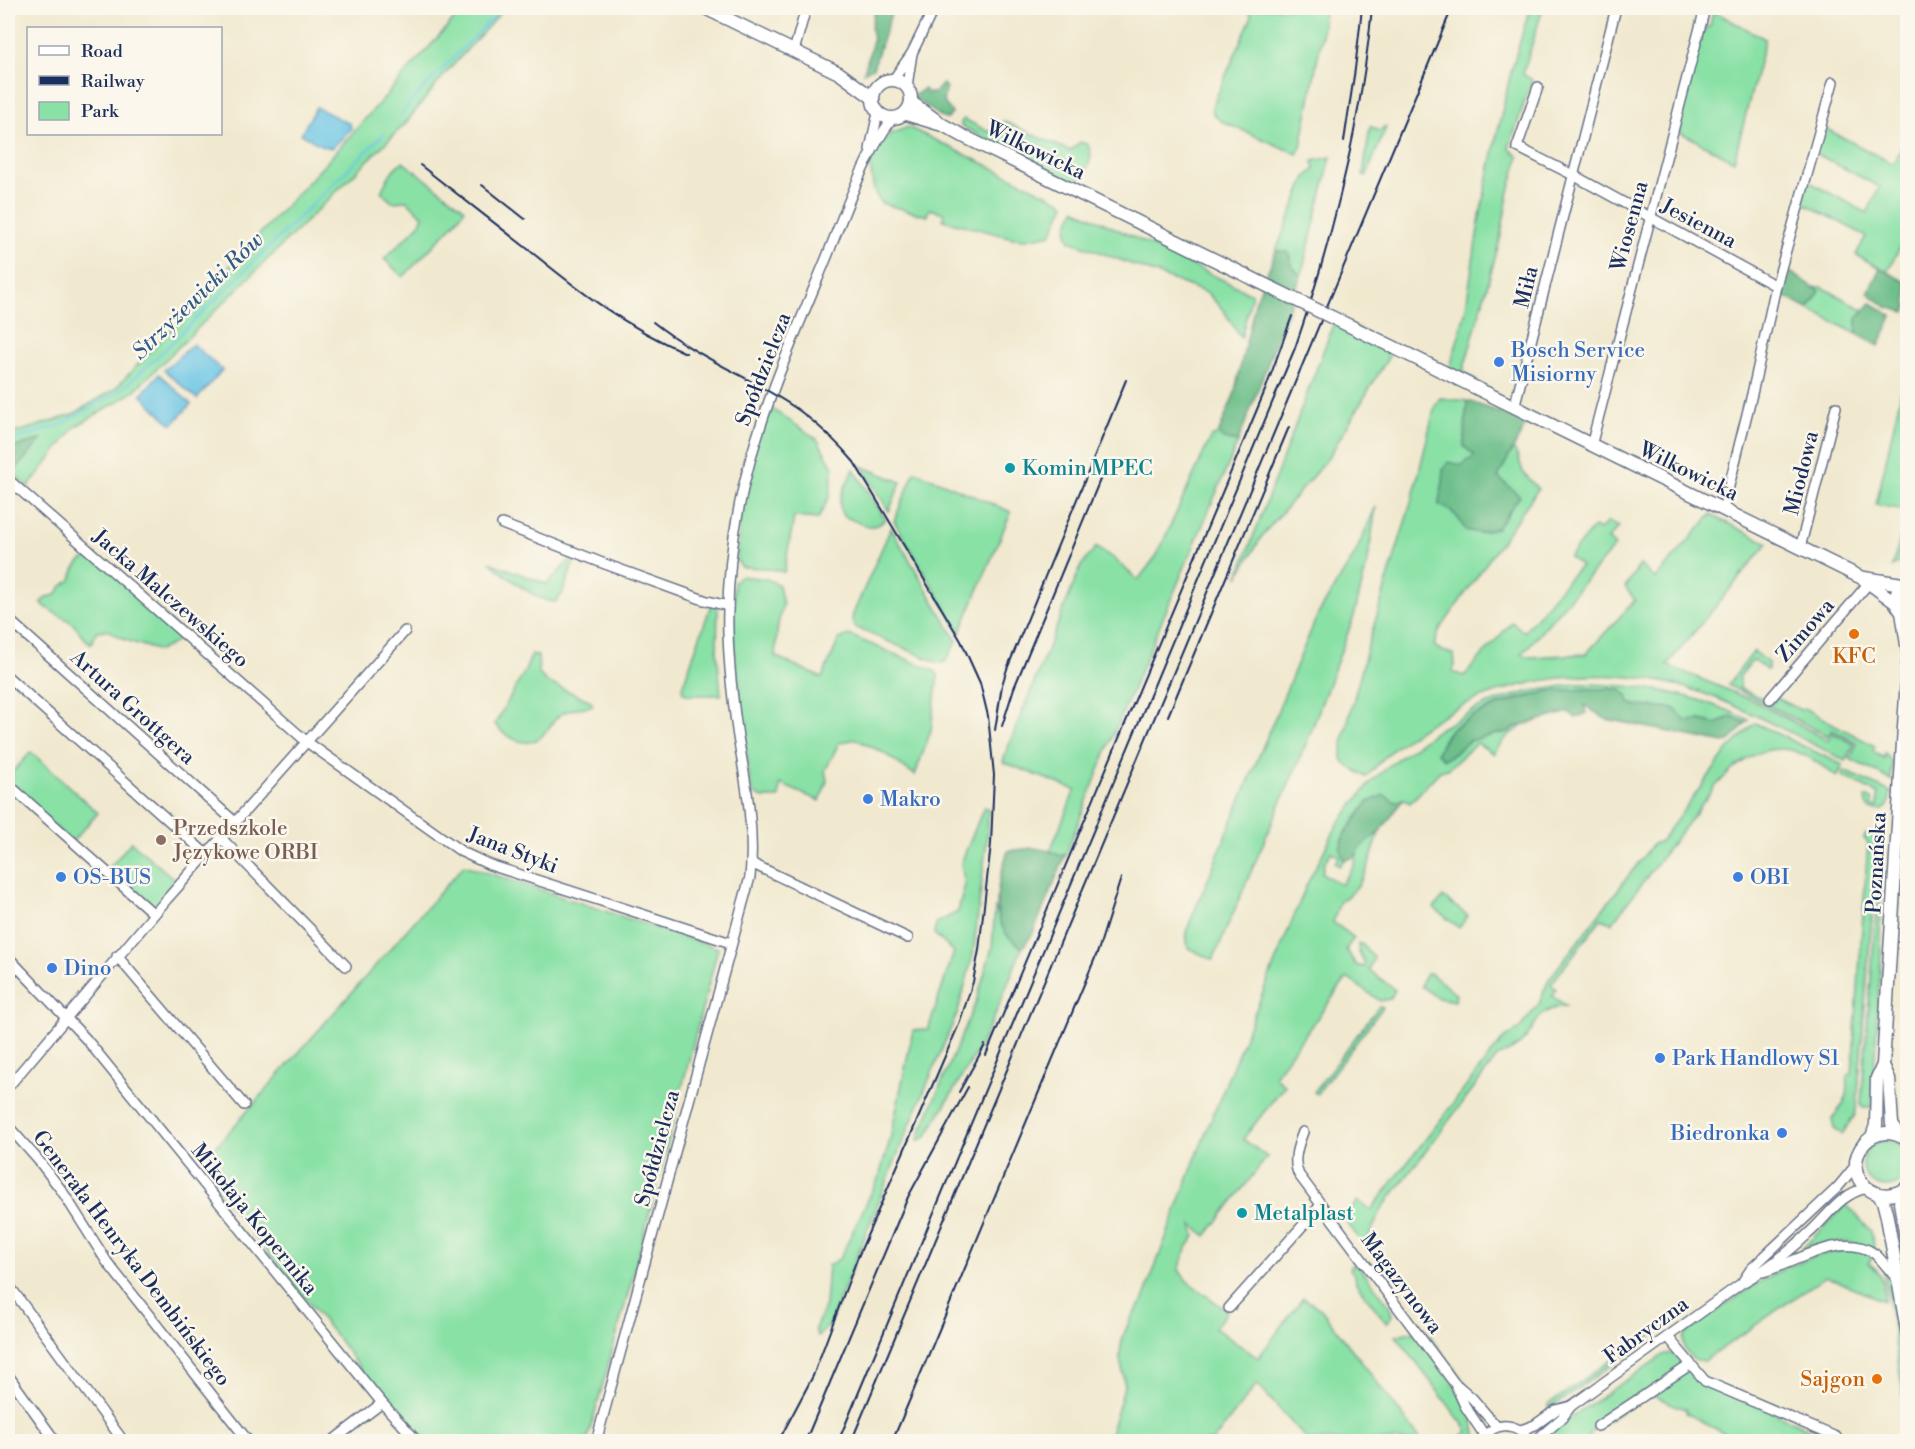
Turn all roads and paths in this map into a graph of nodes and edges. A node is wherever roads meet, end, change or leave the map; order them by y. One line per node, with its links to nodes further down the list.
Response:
1 (705, 8): 6 (main road)
2 (806, 8): 6 (street)
3 (934, 8): 7 (street)
4 (1616, 8): 21 (street, Miła)
5 (1703, 16): 22 (street, Wiosenna)
6 (794, 51): 8 (main road)
7 (912, 53): 9 (street); 12 (street)
8 (839, 74): 11 (main road); 14 (main road)
9 (893, 80): 11 (main road); 12 (main road)
10 (1833, 82): 23 (street)
11 (879, 85): 14 (main road)
12 (907, 86): 15 (main road)
13 (1538, 87): 21 (street)
14 (873, 98): 16 (main road)
15 (911, 102): 17 (main road); 19 (main road, Wilkowicka)
16 (879, 113): 18 (main road); 20 (street, Spółdzielcza)
17 (906, 114): 18 (main road); 19 (main road, Wilkowicka)
18 (892, 119): 20 (street, Spółdzielcza)
19 (943, 125): 25 (main road, Wilkowicka, bridge)
20 (869, 156): 33 (street, Spółdzielcza)
21 (1573, 175): 22 (street, Jesienna); 25 (street, Miła)
22 (1650, 217): 23 (street, Jesienna); 26 (street, Wiosenna)
23 (1776, 286): 28 (street)
24 (1836, 407): 30 (street, Miodowa)
25 (1514, 408): 26 (main road, Wilkowicka)
26 (1591, 446): 28 (main road, Wilkowicka)
27 (11, 482): 41 (street, Jacka Malczewskiego)
28 (1723, 510): 30 (main road, Wilkowicka)
29 (502, 525): 33 (street)
30 (1800, 548): 31 (main road, Wilkowicka)
31 (1865, 581): 32 (main road, Wilkowicka); 34 (main road, Wilkowicka); 40 (street, Zimowa)
32 (1905, 583): 34 (main road)
33 (728, 606): 46 (street, Spółdzielcza)
34 (1902, 610): 37 (main road)
35 (8, 619): 43 (street, Artura Grottgera)
36 (405, 631): 41 (street)
37 (1908, 651)
38 (1908, 663): 54 (main road, Poznańska)
39 (8, 677): 45 (street)
40 (1770, 699)
41 (307, 742): 43 (street); 49 (street, Jana Styki)
42 (8, 784): 47 (street)
43 (235, 822): 44 (street)
44 (220, 838): 45 (street); 52 (street)
45 (206, 854): 47 (street)
46 (751, 863): 48 (street); 49 (street, Spółdzielcza)
47 (154, 914): 50 (street)
48 (908, 938)
49 (731, 943): 87 (street, Spółdzielcza)
50 (117, 956): 53 (street); 56 (street)
51 (8, 957): 53 (street, Mikołaja Kopernika)
52 (346, 966)
53 (66, 1017): 55 (street); 76 (street, Mikołaja Kopernika)
54 (1883, 1065): 59 (main road, Poznańska); 60 (main road, Poznańska)
55 (8, 1087)
56 (244, 1105)
57 (8, 1126): 84 (street, Generała Henryka Dembińskiego)
58 (1303, 1132): 64 (street, Magazynowa)
59 (1872, 1137): 60 (main road); 61 (main road)
60 (1902, 1137)
61 (1856, 1165): 63 (main road); 68 (street, Fabryczna)
62 (1905, 1189): 63 (main road); 65 (main road)
63 (1873, 1191): 66 (street, Fabryczna); 67 (main road)
64 (1321, 1205): 70 (street); 75 (street, Magazynowa)
65 (1908, 1248)
66 (1761, 1273): 67 (street); 68 (street, Fabryczna)
67 (1898, 1279): 71 (main road)
68 (1742, 1283): 72 (street, Fabryczna)
69 (8, 1284): 83 (street)
70 (1229, 1308)
71 (1908, 1336)
72 (1668, 1337): 73 (street); 77 (street, Fabryczna)
73 (1690, 1365): 79 (street); 90 (street)
74 (8, 1375): 82 (street)
75 (1455, 1384): 78 (street, Magazynowa); 81 (street, Magazynowa)
76 (382, 1403): 85 (street); 86 (street, Mikołaja Kopernika)
77 (1571, 1406): 80 (street, Fabryczna); 89 (street, Fabryczna)
78 (1497, 1426): 80 (street); 81 (street)
79 (1598, 1426)
80 (1521, 1430): 88 (street)
81 (1483, 1439)
82 (56, 1442)
83 (124, 1442)
84 (249, 1442)
85 (331, 1442)
86 (418, 1442)
87 (596, 1442)
88 (1530, 1442)
89 (1534, 1442)
90 (1835, 1442)

